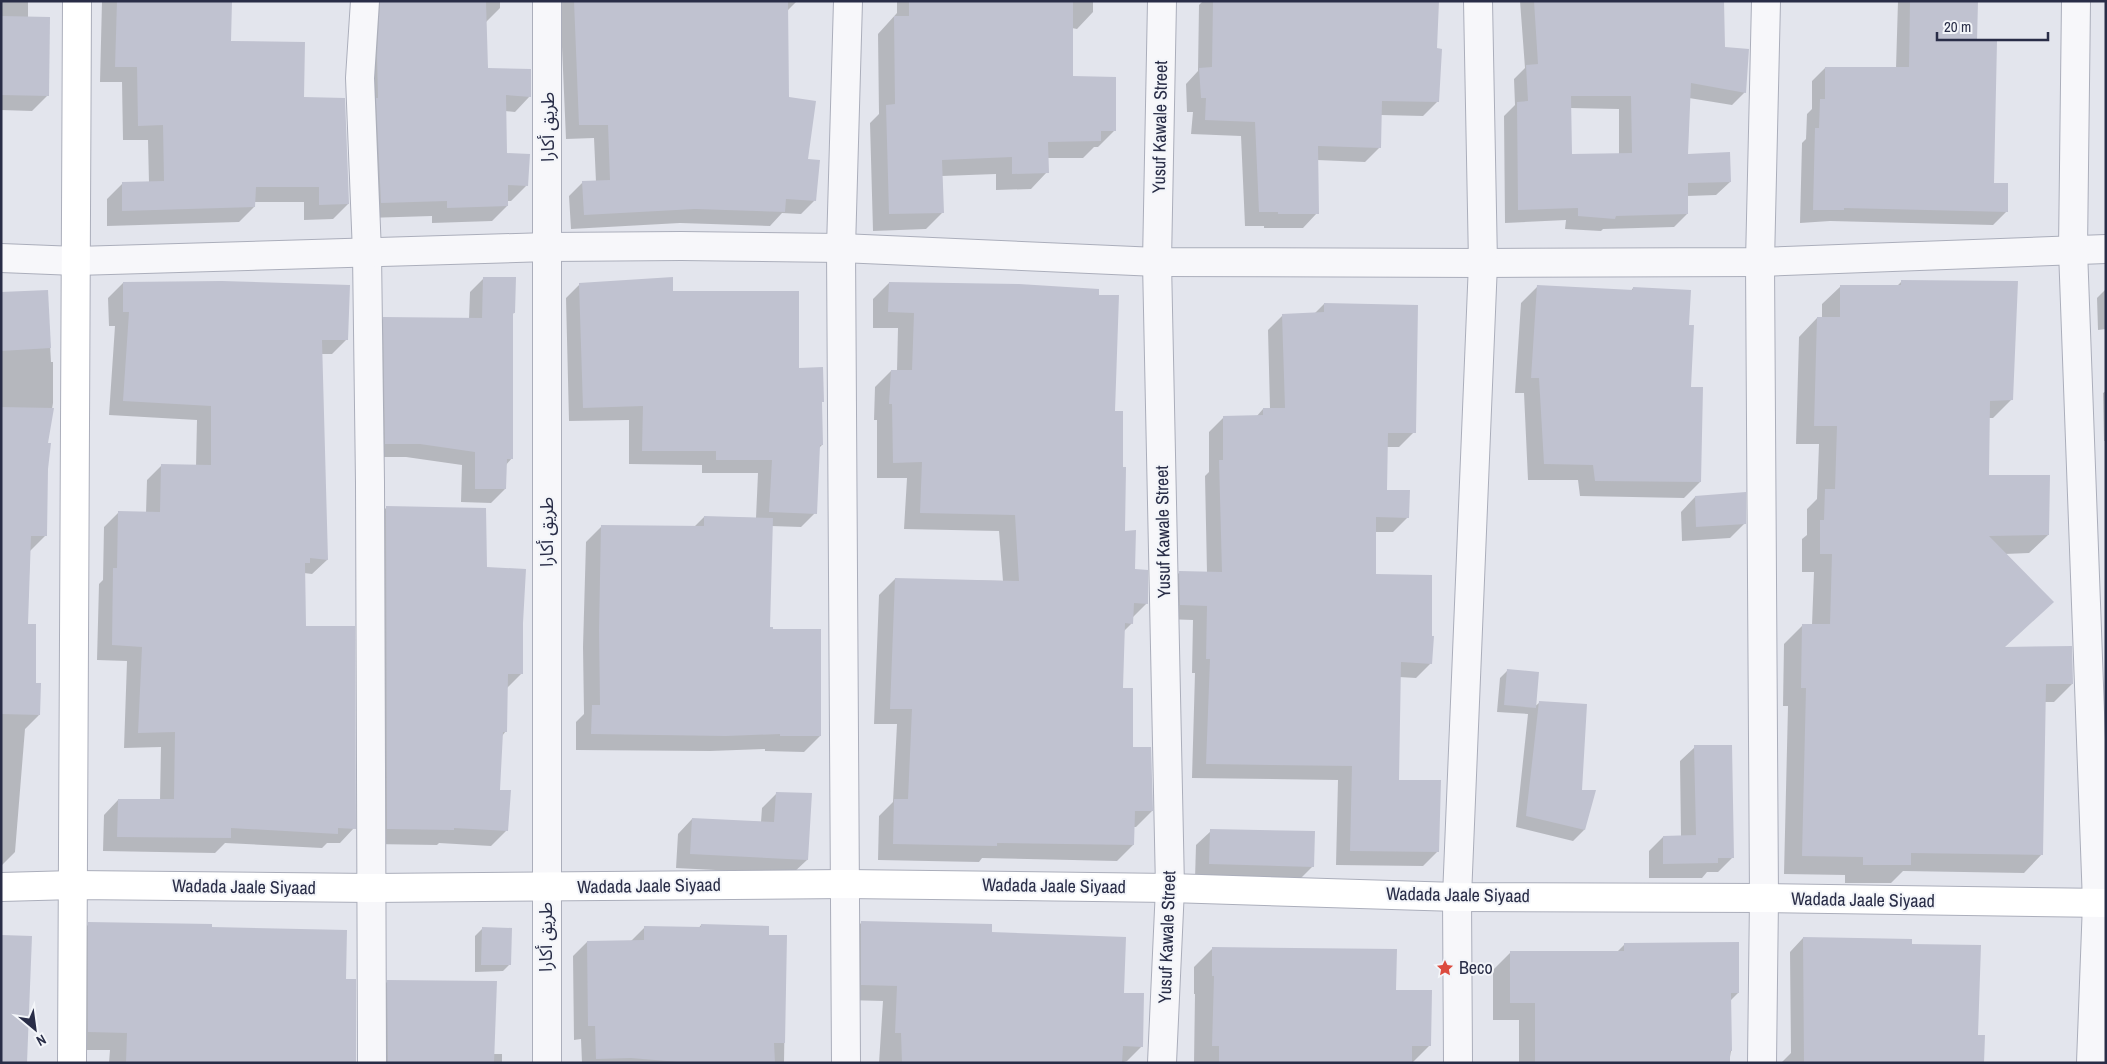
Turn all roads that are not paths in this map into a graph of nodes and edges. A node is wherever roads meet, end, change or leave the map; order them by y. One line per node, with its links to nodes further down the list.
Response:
1 (77, 1): 15 (main road)
2 (365, 1): 13 (street)
3 (547, 1): 9 (street, طريق أكارا)
4 (848, 1): 10 (street)
5 (1162, 1): 16 (street, Yusuf Kawale Street)
6 (1478, 1): 18 (street)
7 (1766, 1): 17 (street)
8 (2076, 1): 12 (street)
9 (548, 247): 10 (street); 13 (street); 22 (street, طريق أكارا)
10 (841, 248): 16 (street); 19 (street)
11 (2106, 249): 12 (street)
12 (2073, 250): 17 (street); 27 (street)
13 (367, 253): 15 (street); 23 (street)
14 (1, 258): 15 (street)
15 (76, 261): 20 (main road)
16 (1157, 262): 18 (street); 24 (street, Yusuf Kawale Street)
17 (1760, 262): 18 (street); 26 (street)
18 (1483, 263): 25 (street)
19 (846, 884): 22 (main road, Wadada Jaale Siyaad); 24 (main road, Wadada Jaale Siyaad); 31 (street)
20 (74, 885): 21 (main road, Wadada Jaale Siyaad); 23 (main road, Wadada Jaale Siyaad); 28 (main road)
21 (1, 887)
22 (546, 887): 23 (main road, Wadada Jaale Siyaad); 30 (street, طريق أكارا)
23 (372, 888): 29 (street)
24 (1170, 888): 25 (main road, Wadada Jaale Siyaad); 32 (street, Yusuf Kawale Street)
25 (1457, 896): 26 (main road, Wadada Jaale Siyaad); 33 (street)
26 (1764, 898): 27 (main road, Wadada Jaale Siyaad); 34 (street)
27 (2101, 903): 35 (street)
28 (72, 1063)
29 (372, 1063)
30 (547, 1063)
31 (846, 1063)
32 (1162, 1063)
33 (1458, 1063)
34 (1762, 1063)
35 (2091, 1063)

